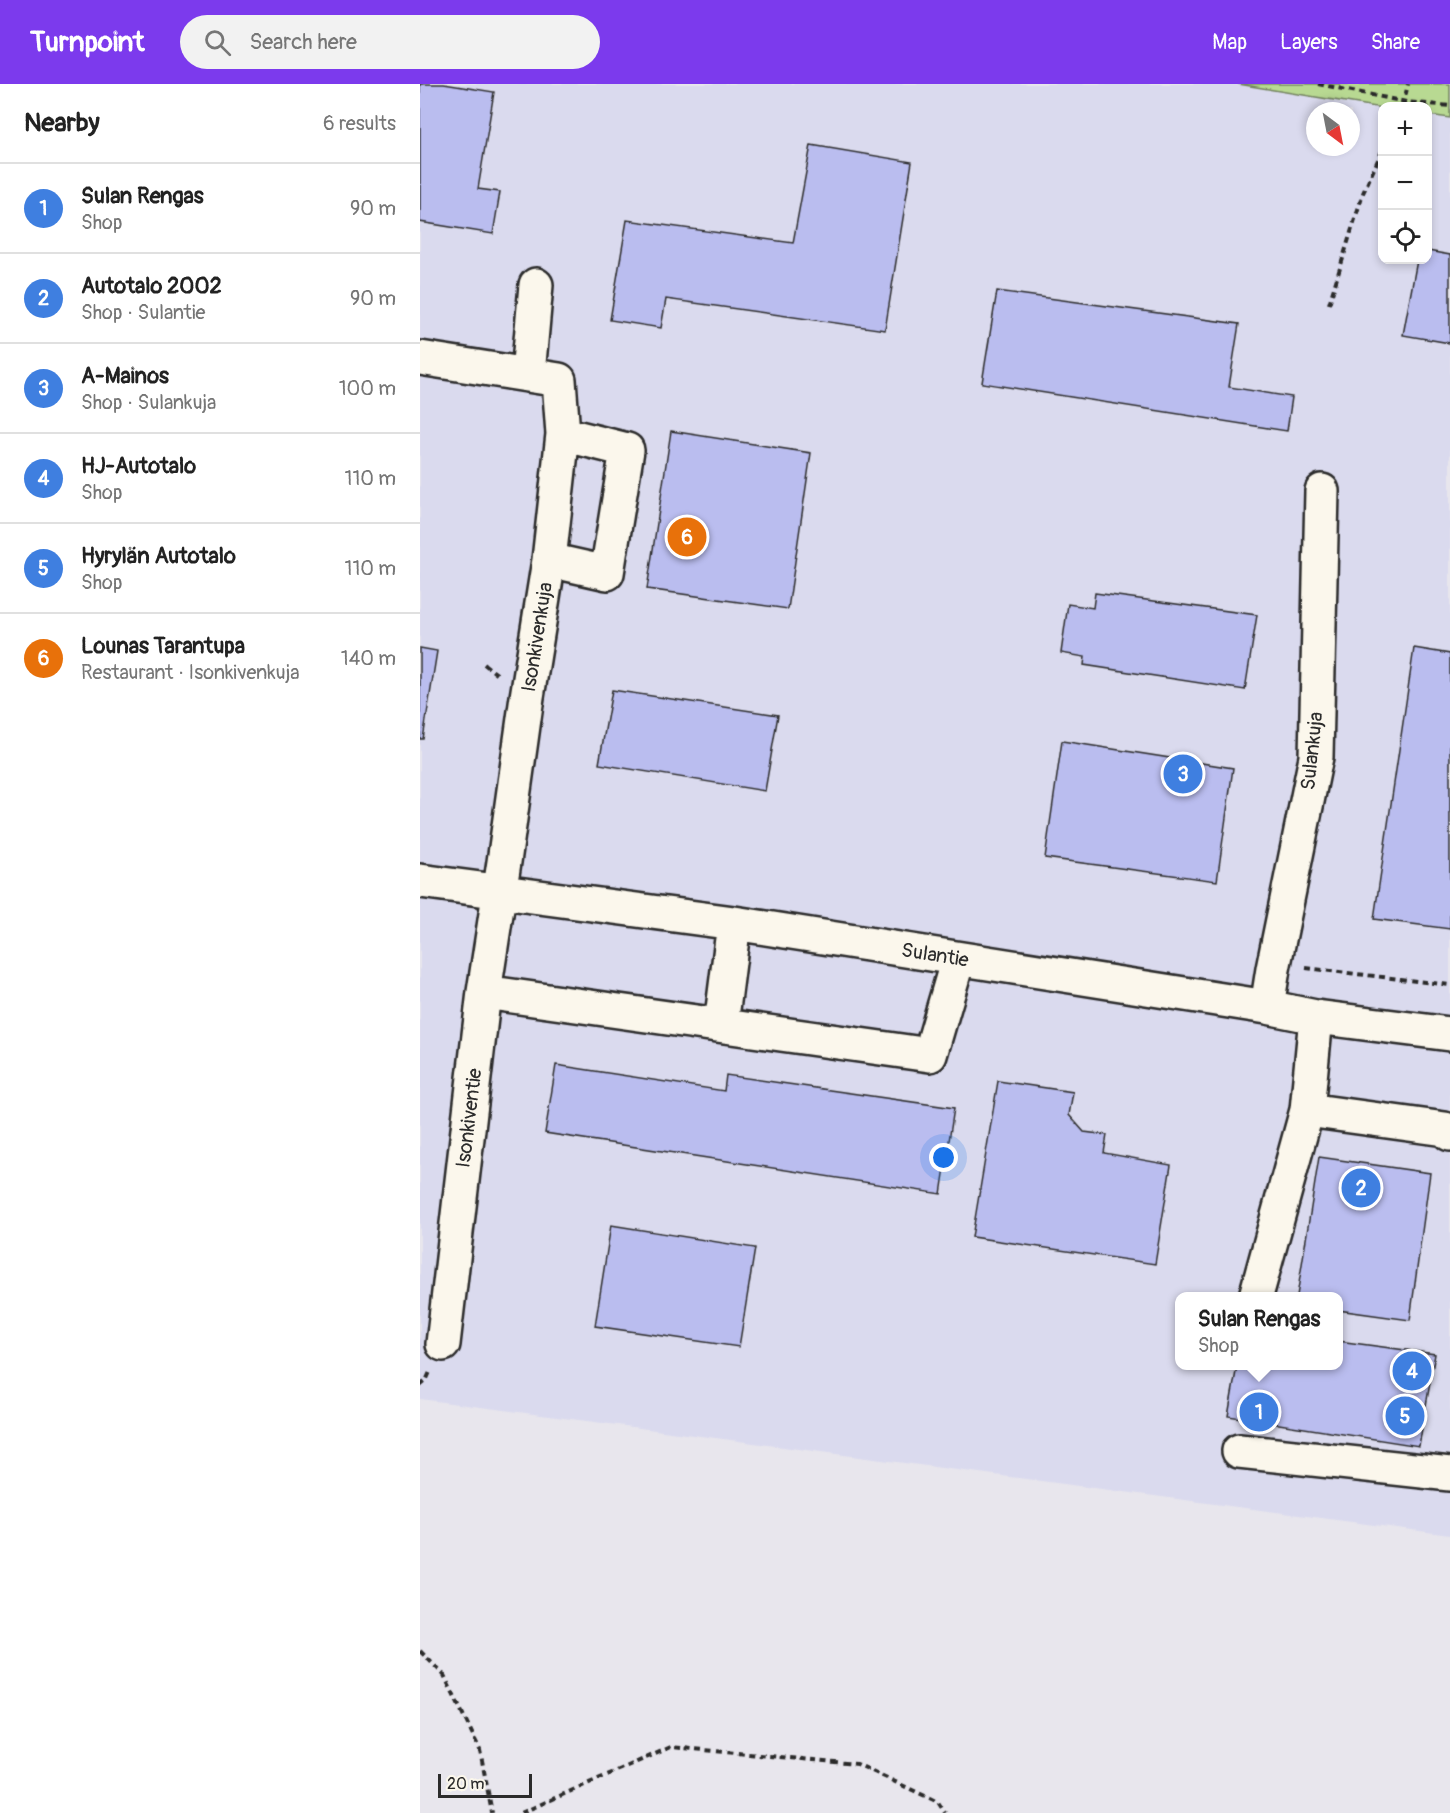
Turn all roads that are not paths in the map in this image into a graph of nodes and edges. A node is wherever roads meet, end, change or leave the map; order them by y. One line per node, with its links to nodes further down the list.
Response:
1 (536, 285): 3 (street)
2 (420, 358): 3 (street)
3 (528, 374): 4 (street, Isonkivenkuja)
4 (563, 434): 6 (street, Isonkivenkuja); 6 (street)
5 (1322, 492): 12 (street, Sulankuja)
6 (549, 560): 8 (street, Isonkivenkuja)
7 (420, 881): 8 (street, Sulantie)
8 (499, 893): 9 (street, Sulantie); 11 (street, Isonkiventie)
9 (734, 923): 10 (street, Sulantie); 14 (street)
10 (958, 959): 12 (street, Sulantie); 14 (street)
11 (484, 992): 14 (street); 19 (street, Isonkiventie)
12 (1267, 1007): 13 (street, Sulantie)
13 (1316, 1017): 15 (street, Sulantie); 16 (street)
14 (721, 1025)
15 (1450, 1034)
16 (1307, 1110): 17 (street); 18 (street)
17 (1450, 1134)
18 (1257, 1292)
19 (443, 1344)
20 (1239, 1451): 21 (street)
21 (1450, 1474)

